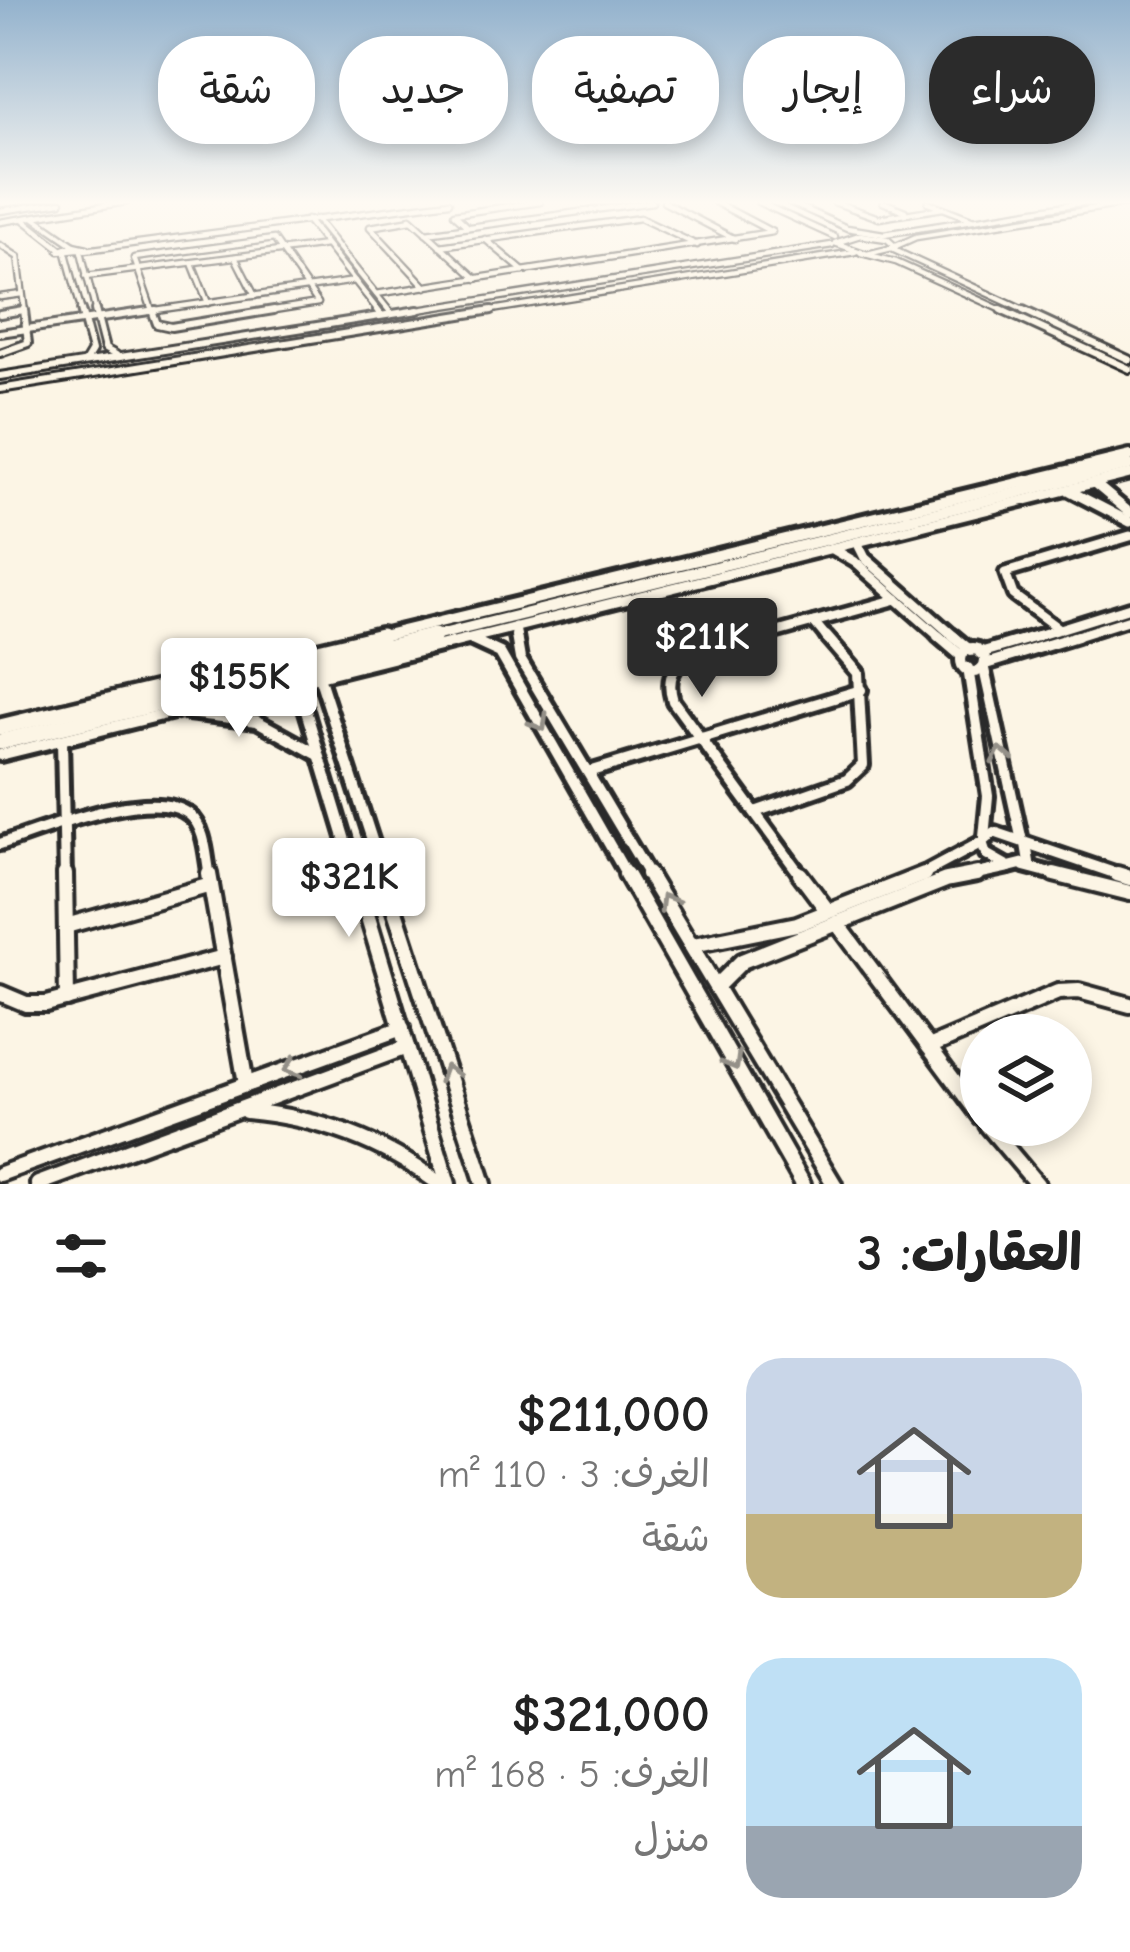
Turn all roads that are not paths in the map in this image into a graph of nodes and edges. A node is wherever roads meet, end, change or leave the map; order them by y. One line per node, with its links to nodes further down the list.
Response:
1 (18, 257): 30 (street)
2 (65, 257): 41 (street)
3 (84, 257): 24 (street)
4 (136, 257): 22 (street)
5 (233, 257): 21 (street)
6 (235, 257): 32 (street)
7 (290, 257): 29 (street)
8 (336, 257): 27 (street)
9 (344, 257): 31 (street)
10 (398, 257): 28 (street)
11 (453, 257): 26 (street)
12 (507, 257): 23 (street)
13 (616, 257): 20 (street)
14 (739, 257): 25 (street)
15 (743, 257): 48 (street)
16 (830, 257): 48 (street)
17 (877, 257): 19 (street)
18 (903, 258): 19 (street); 47 (street)
19 (890, 260): 47 (street)
20 (591, 261): 23 (street); 25 (street)
21 (192, 262): 22 (street); 34 (street)
22 (136, 270): 24 (street); 36 (street)
23 (524, 272): 26 (street)
24 (86, 276): 40 (street)
25 (615, 277): 37 (street)
26 (477, 279): 28 (street)
27 (355, 281): 29 (street); 39 (street)
28 (426, 287): 31 (street)
29 (310, 288): 32 (street); 36 (street)
30 (22, 294): 33 (street); 35 (street)
31 (376, 294): 37 (street)
32 (255, 296): 34 (street)
33 (0, 297)
34 (208, 303): 36 (street)
35 (24, 310): 38 (street); 42 (street)
36 (152, 311): 40 (street)
37 (392, 313): 39 (street)
38 (0, 314)
39 (381, 315): 45 (street)
40 (97, 319): 41 (street); 45 (street)
41 (85, 321): 42 (street); 46 (street)
42 (26, 329): 43 (street); 44 (street)
43 (0, 333)
44 (0, 353)
45 (121, 356): 46 (street)
46 (84, 362): 48 (street)
47 (1130, 365)
48 (0, 382)
49 (1130, 456): 75 (main road)
50 (1130, 470): 51 (street); 63 (main road)
51 (1094, 483): 52 (street); 53 (street)
52 (1065, 490): 53 (street); 56 (street)
53 (1106, 502): 54 (street)
54 (1130, 517)
55 (1130, 536): 64 (street)
56 (857, 542): 57 (street); 66 (street)
57 (831, 548): 58 (street); 62 (street)
58 (897, 599): 61 (street); 66 (street)
59 (1130, 608): 64 (street)
60 (1130, 619): 67 (street)
61 (814, 622): 71 (street); 76 (street)
62 (515, 627): 63 (street); 81 (street)
63 (492, 628): 65 (street); 69 (main road)
64 (1059, 629): 66 (street)
65 (467, 639): 70 (street); 111 (street, one-way to 111)
66 (970, 653): 67 (street); 68 (street)
67 (986, 666): 68 (street); 85 (street, one-way to 67)
68 (968, 668): 84 (street)
69 (295, 676): 70 (street); 72 (street); 74 (street); 78 (main road)
70 (319, 676): 73 (street)
71 (861, 690): 76 (street); 82 (street)
72 (165, 715): 77 (street); 79 (street)
73 (331, 715): 74 (street); 110 (street, one-way to 73)
74 (309, 720): 79 (street)
75 (0, 727)
76 (701, 738): 81 (street); 82 (street)
77 (62, 740): 80 (street); 83 (street)
78 (0, 742)
79 (318, 754): 100 (street)
80 (0, 755)
81 (589, 772): 94 (street, one-way to 81)
82 (754, 812): 91 (street)
83 (64, 826): 86 (street); 89 (street); 93 (street)
84 (983, 840): 85 (street); 87 (street); 91 (street)
85 (1024, 842): 87 (street); 88 (street)
86 (0, 844)
87 (1016, 867): 90 (street); 92 (street)
88 (1130, 878)
89 (211, 885): 93 (street); 95 (street)
90 (1130, 892)
91 (826, 910): 94 (street)
92 (838, 923): 96 (street); 102 (street)
93 (66, 926): 98 (street)
94 (693, 945): 96 (street)
95 (224, 957): 98 (street); 103 (street)
96 (717, 986): 112 (street)
97 (0, 992): 98 (street)
98 (68, 999)
99 (1130, 1005): 102 (street)
100 (402, 1028): 101 (street); 103 (street, one-way to 103)
101 (407, 1047): 105 (street); 109 (street)
102 (929, 1047): 104 (street)
103 (246, 1084): 107 (street)
104 (960, 1089)
105 (240, 1111): 108 (street); 109 (street)
106 (1005, 1146): 113 (street)
107 (0, 1174)
108 (38, 1184)
109 (444, 1184)
110 (484, 1184)
111 (802, 1184)
112 (834, 1184)
113 (1037, 1184)

